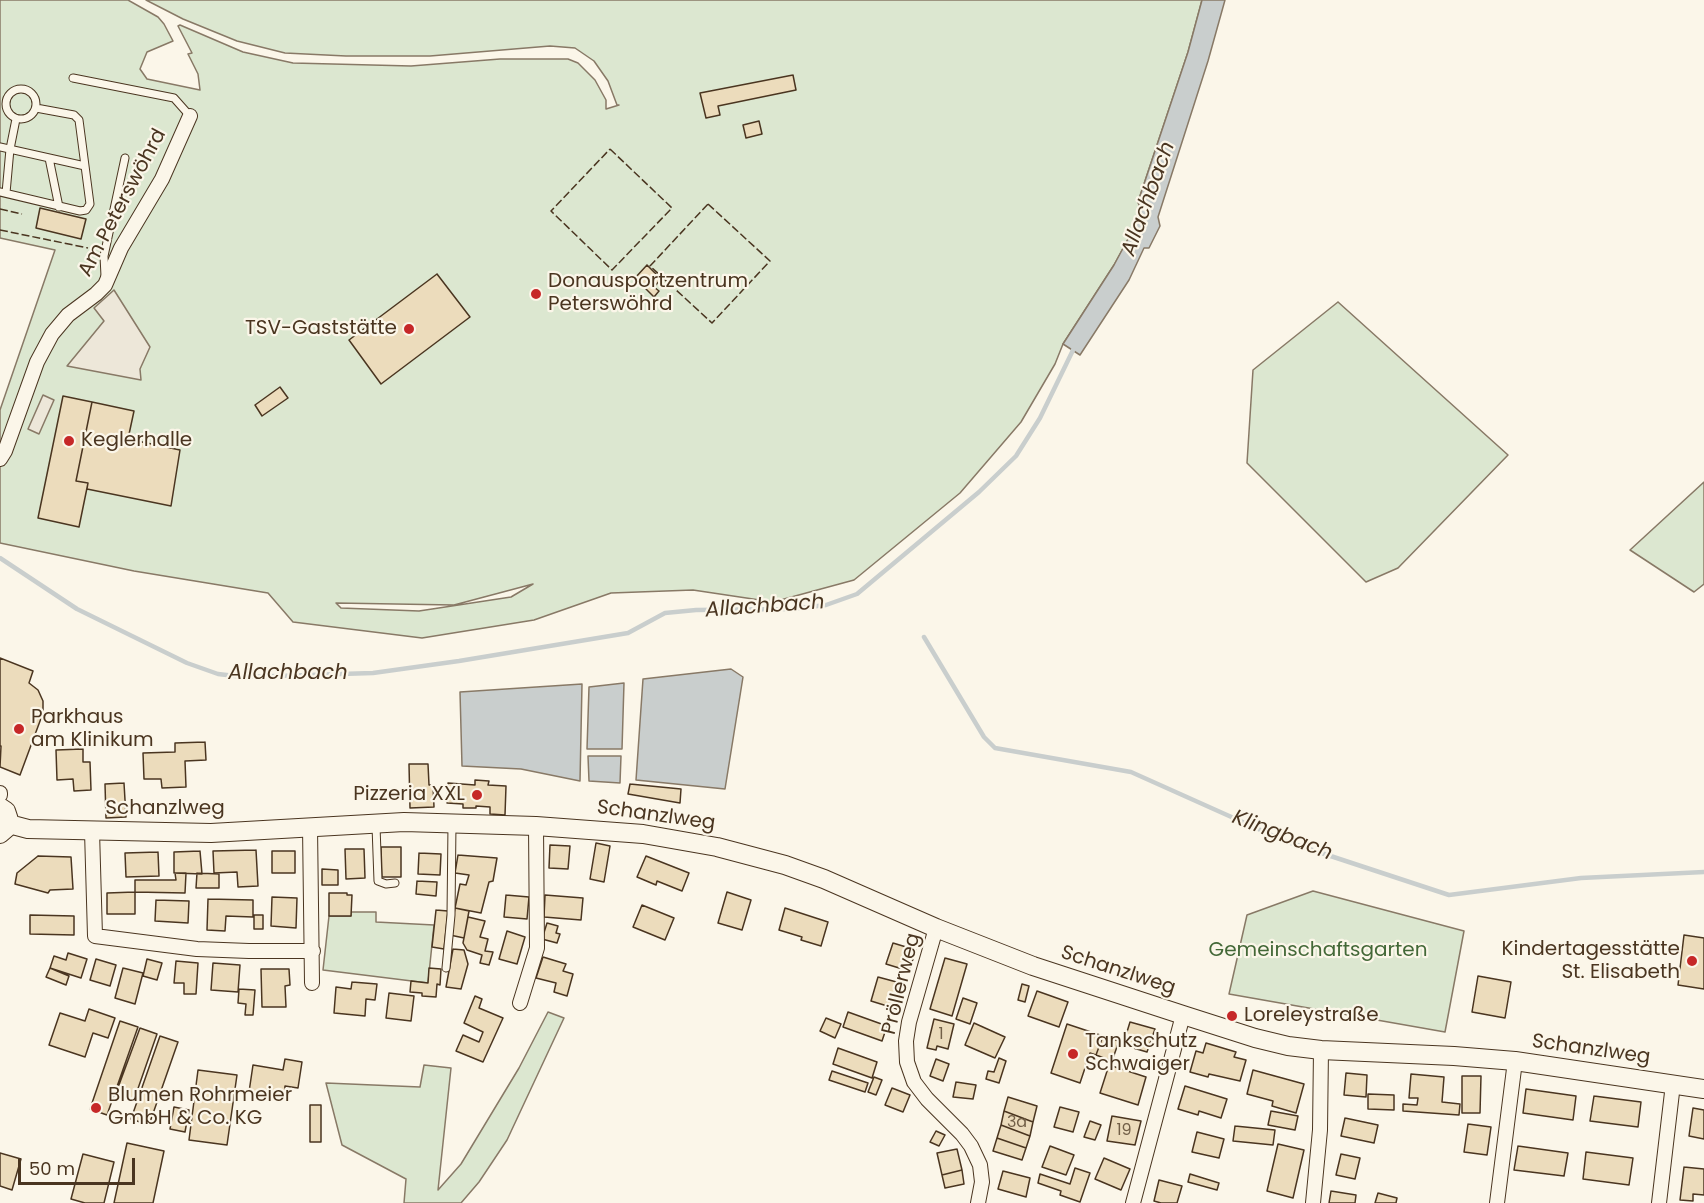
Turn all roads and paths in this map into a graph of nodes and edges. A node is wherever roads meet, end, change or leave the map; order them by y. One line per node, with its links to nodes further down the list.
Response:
1 (73, 78): 4 (lane)
2 (3, 100): 3 (lane); 5 (lane)
3 (36, 108): 5 (lane); 10 (lane)
4 (190, 116): 13 (street, Am Peterswöhrd)
5 (16, 118): 7 (lane)
6 (0, 147): 7 (lane)
7 (10, 149): 8 (lane); 11 (lane)
8 (50, 158): 10 (lane); 12 (lane)
9 (125, 158): 13 (lane)
10 (85, 165): 12 (lane)
11 (3, 193): 12 (lane)
12 (59, 207)
13 (105, 285): 14 (street, Am Peterswöhrd)
14 (0, 459)
15 (0, 807): 20 (street)
16 (376, 823): 17 (street, Schanzlweg); 19 (street, Schanzlweg); 22 (lane)
17 (452, 824): 18 (street, Schanzlweg); 25 (lane)
18 (536, 826): 23 (street, Schanzlweg); 27 (street)
19 (310, 827): 21 (street, Schanzlweg); 24 (street)
20 (4, 829): 21 (street, Schanzlweg)
21 (92, 831): 24 (street)
22 (395, 884)
23 (936, 928): 28 (street, Schanzlweg); 33 (street, Pröllerweg)
24 (313, 951): 26 (street)
25 (446, 968)
26 (312, 983)
27 (520, 1003)
28 (1183, 1015): 29 (street, Schanzlweg); 34 (street)
29 (1321, 1050): 30 (street, Schanzlweg); 35 (street)
30 (1515, 1061): 31 (street, Schanzlweg); 36 (street)
31 (1673, 1084): 32 (street, Schanzlweg); 37 (street)
32 (1704, 1089)
33 (978, 1203)
34 (1133, 1203)
35 (1313, 1203)
36 (1497, 1203)
37 (1659, 1203)

